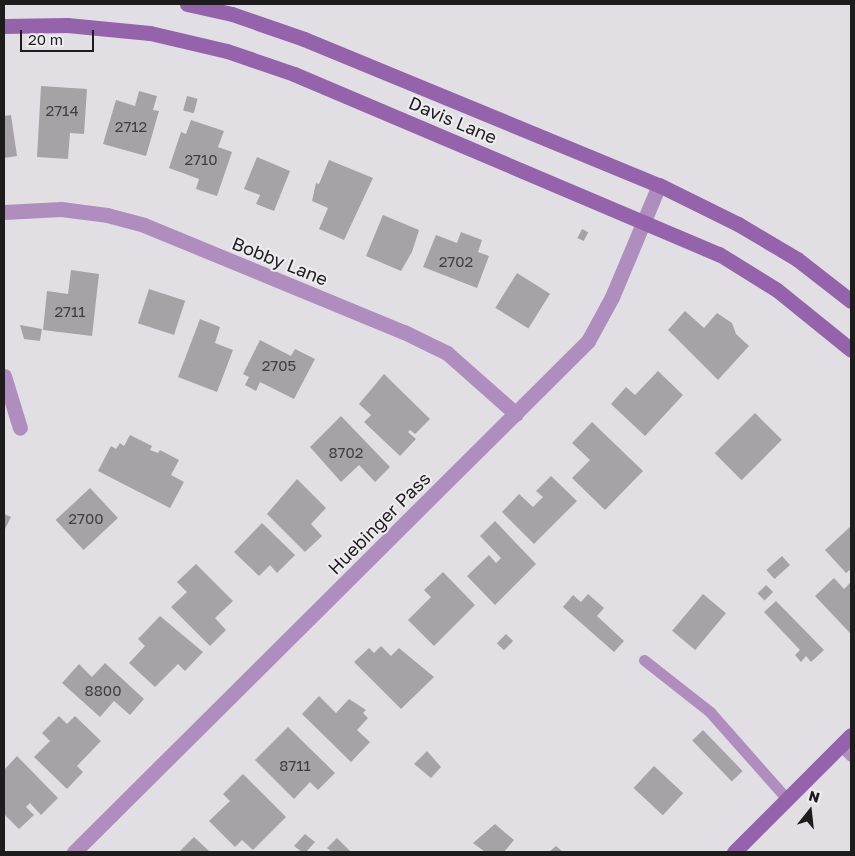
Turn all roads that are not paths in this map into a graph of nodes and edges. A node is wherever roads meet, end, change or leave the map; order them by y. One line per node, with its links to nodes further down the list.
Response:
1 (187, 4): 3 (street, Davis Lane)
2 (4, 26): 5 (street, Davis Lane)
3 (659, 185): 5 (street, Huebinger Pass); 6 (street, Davis Lane)
4 (4, 212): 9 (street, Bobby Lane)
5 (644, 220): 7 (street, Davis Lane); 9 (street, Huebinger Pass)
6 (851, 301)
7 (851, 350)
8 (4, 376): 10 (street)
9 (516, 414): 15 (street, Huebinger Pass)
10 (20, 428)
11 (644, 660): 14 (lane)
12 (851, 735): 13 (street)
13 (846, 751): 14 (street)
14 (787, 799): 16 (street)
15 (74, 852)
16 (734, 852)

